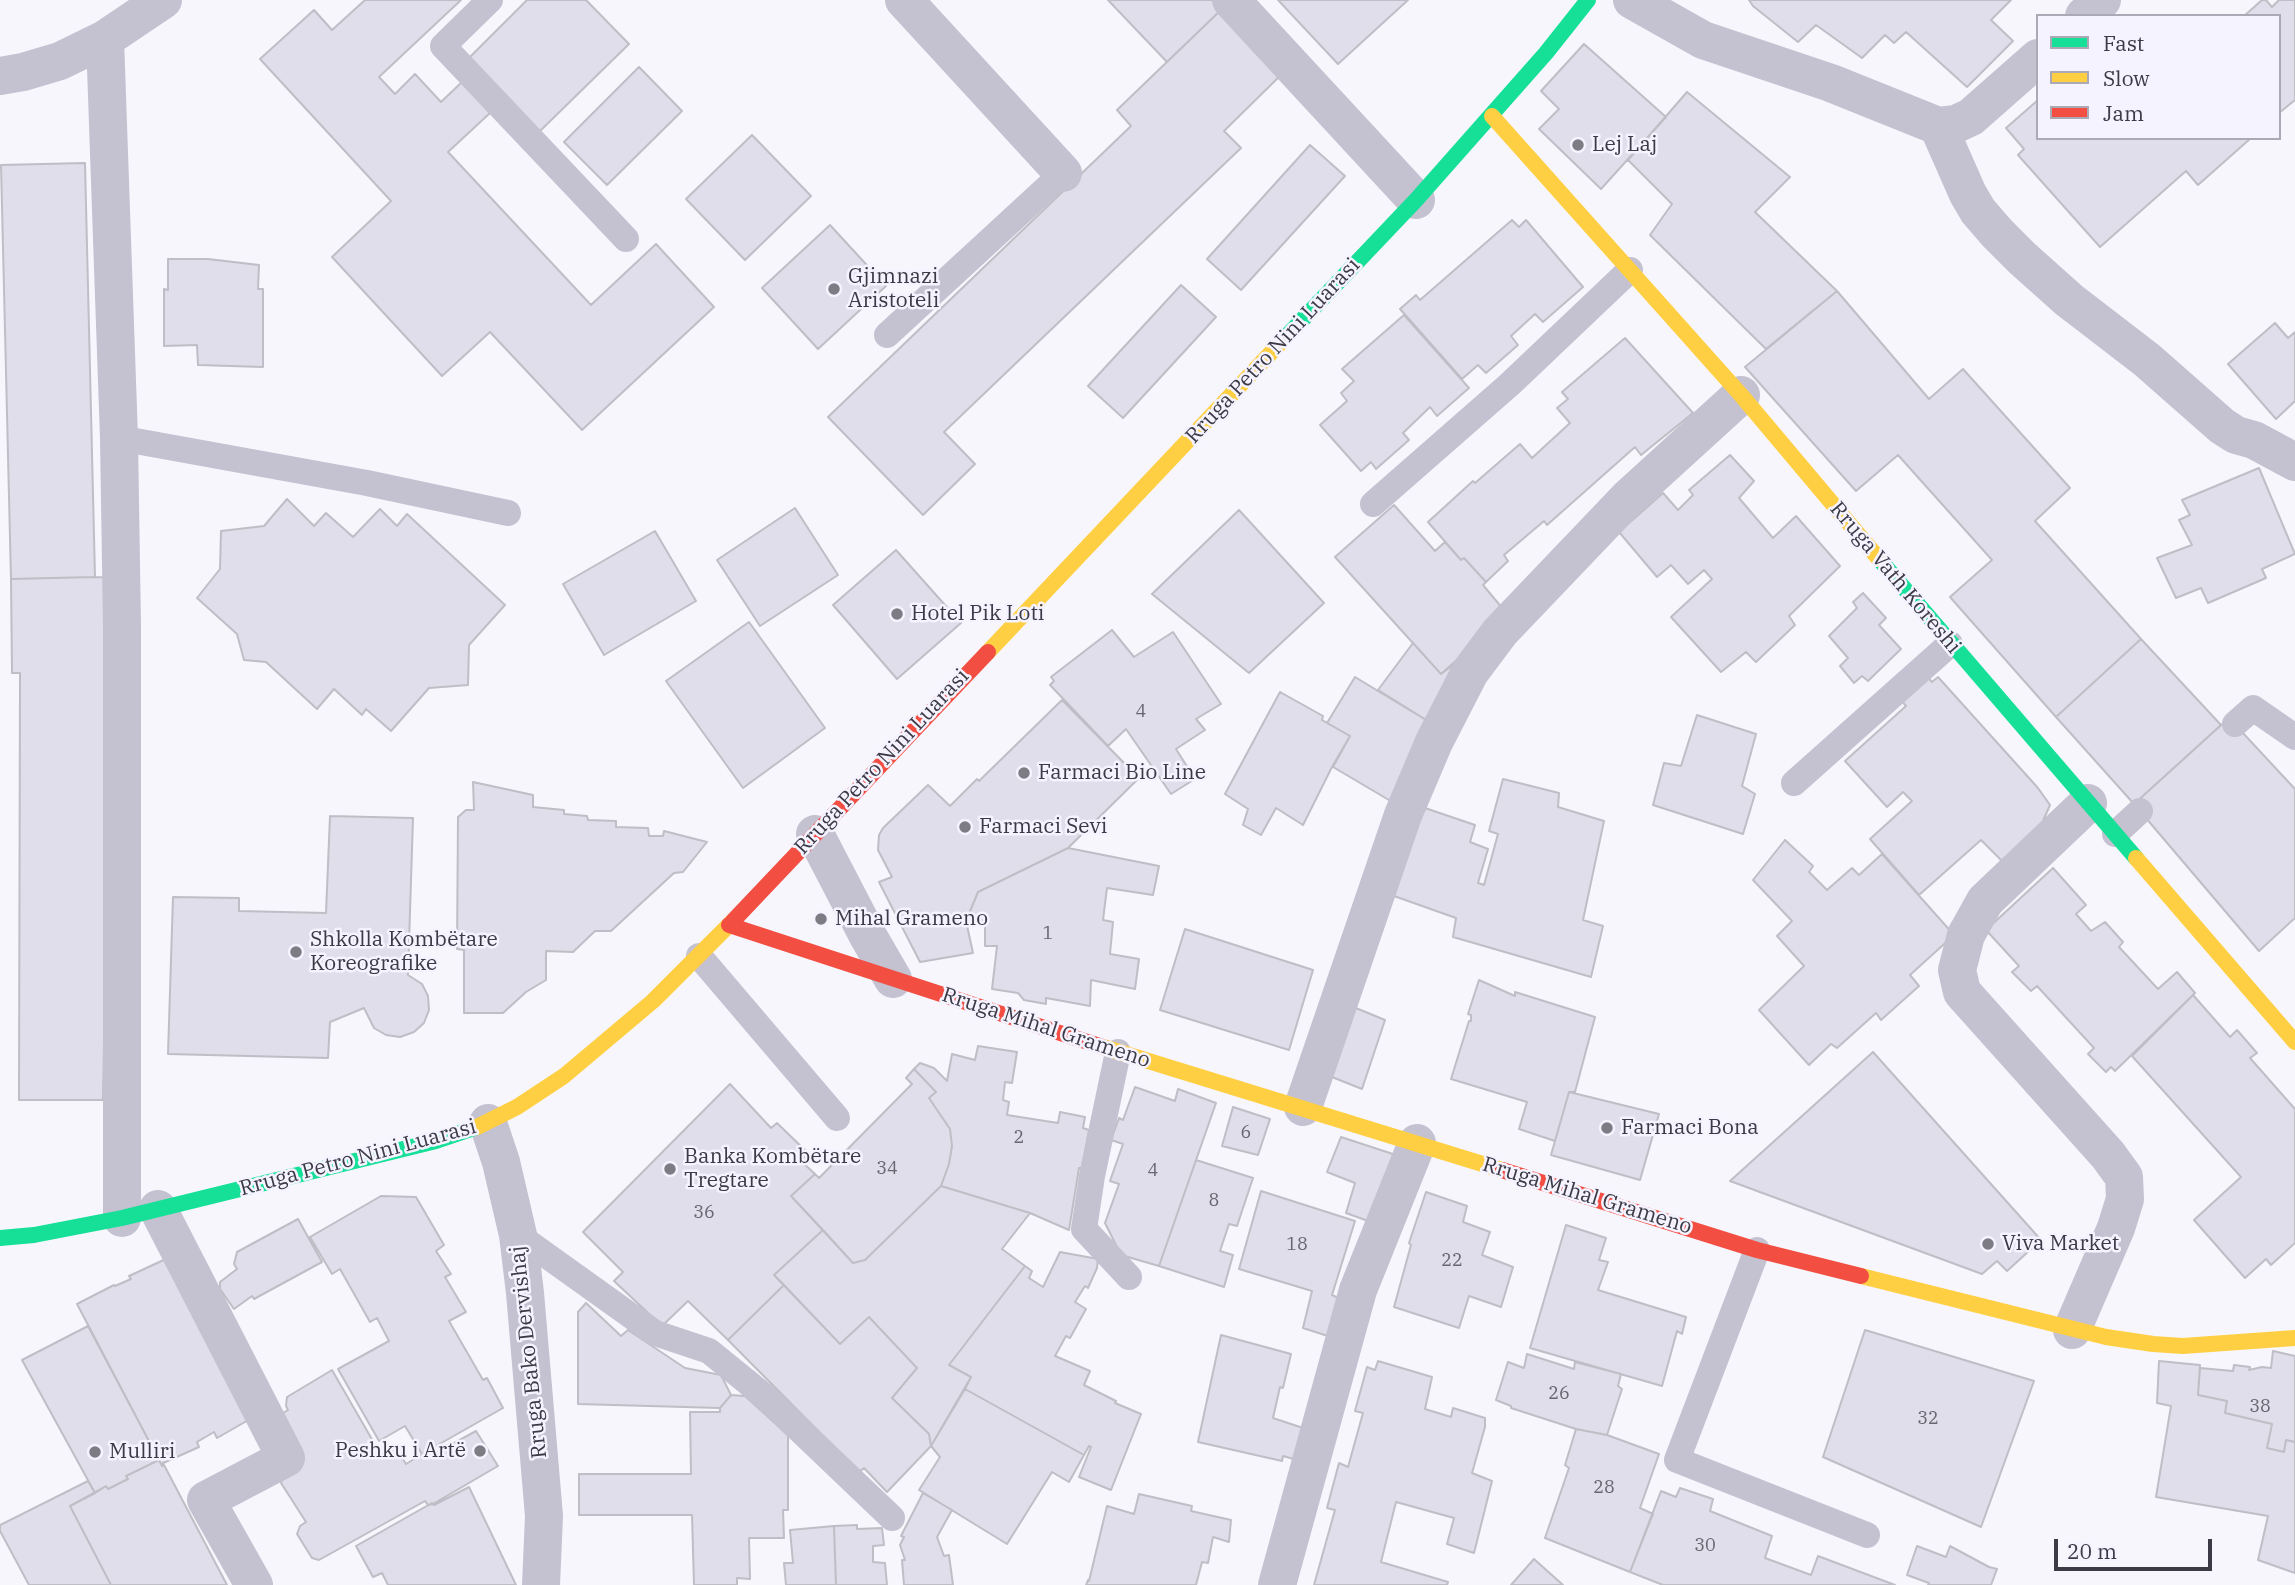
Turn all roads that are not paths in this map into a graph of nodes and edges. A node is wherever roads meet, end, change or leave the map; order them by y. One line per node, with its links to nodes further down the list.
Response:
1 (163, 0): 9 (street)
2 (490, 0): 16 (lane)
3 (904, 0): 14 (street)
4 (1231, 0): 15 (street)
5 (1588, 0): 12 (street, Rruga Petro Nini Luarasi)
6 (1632, 0): 13 (street)
7 (2102, 0): 8 (street)
8 (2086, 14)
9 (105, 39): 11 (street); 20 (street)
10 (2036, 60): 13 (street)
11 (0, 76)
12 (1492, 116): 15 (street, Rruga Petro Nini Luarasi); 17 (street, Rruga Vath Koreshi)
13 (1938, 126): 21 (street)
14 (1063, 173): 18 (lane)
15 (1416, 200): 30 (street, Rruga Petro Nini Luarasi)
16 (626, 239)
17 (1630, 270): 19 (street, Rruga Vath Koreshi); 22 (lane)
18 (887, 335)
19 (1741, 395): 24 (street, Rruga Vath Koreshi); 37 (street)
20 (118, 438): 23 (lane); 42 (street)
21 (2295, 462)
22 (1373, 504)
23 (508, 513)
24 (1950, 644): 27 (lane); 28 (street, Rruga Vath Koreshi)
25 (2235, 724): 26 (lane)
26 (2295, 737)
27 (1794, 783)
28 (2088, 803): 31 (street, Rruga Vath Koreshi); 47 (street)
29 (2140, 811): 31 (lane)
30 (814, 834): 32 (street, Rruga Petro Nini Luarasi); 34 (street)
31 (2115, 834): 35 (street, Rruga Vath Koreshi)
32 (729, 925): 33 (street, Rruga Petro Nini Luarasi); 34 (street, Rruga Mihal Grameno)
33 (699, 956): 38 (lane); 39 (street, Rruga Petro Nini Luarasi)
34 (893, 979): 36 (street, Rruga Mihal Grameno)
35 (2295, 1042)
36 (1118, 1052): 37 (street, Rruga Mihal Grameno); 46 (lane)
37 (1303, 1107): 40 (street, Rruga Mihal Grameno)
38 (837, 1118)
39 (488, 1123): 41 (street, Rruga Petro Nini Luarasi); 43 (street, Rruga Bako Dervishaj)
40 (1417, 1143): 45 (street, Rruga Mihal Grameno); 53 (street)
41 (158, 1209): 42 (street, Rruga Petro Nini Luarasi); 51 (street)
42 (122, 1218): 44 (street, Rruga Petro Nini Luarasi)
43 (517, 1235): 49 (lane); 52 (street, Rruga Bako Dervishaj)
44 (0, 1238)
45 (1757, 1250): 47 (street, Rruga Mihal Grameno); 50 (lane)
46 (1129, 1277)
47 (2072, 1330): 48 (street, Rruga Mihal Grameno)
48 (2295, 1338)
49 (892, 1518)
50 (1867, 1535)
51 (254, 1585)
52 (541, 1585)
53 (1277, 1585)

